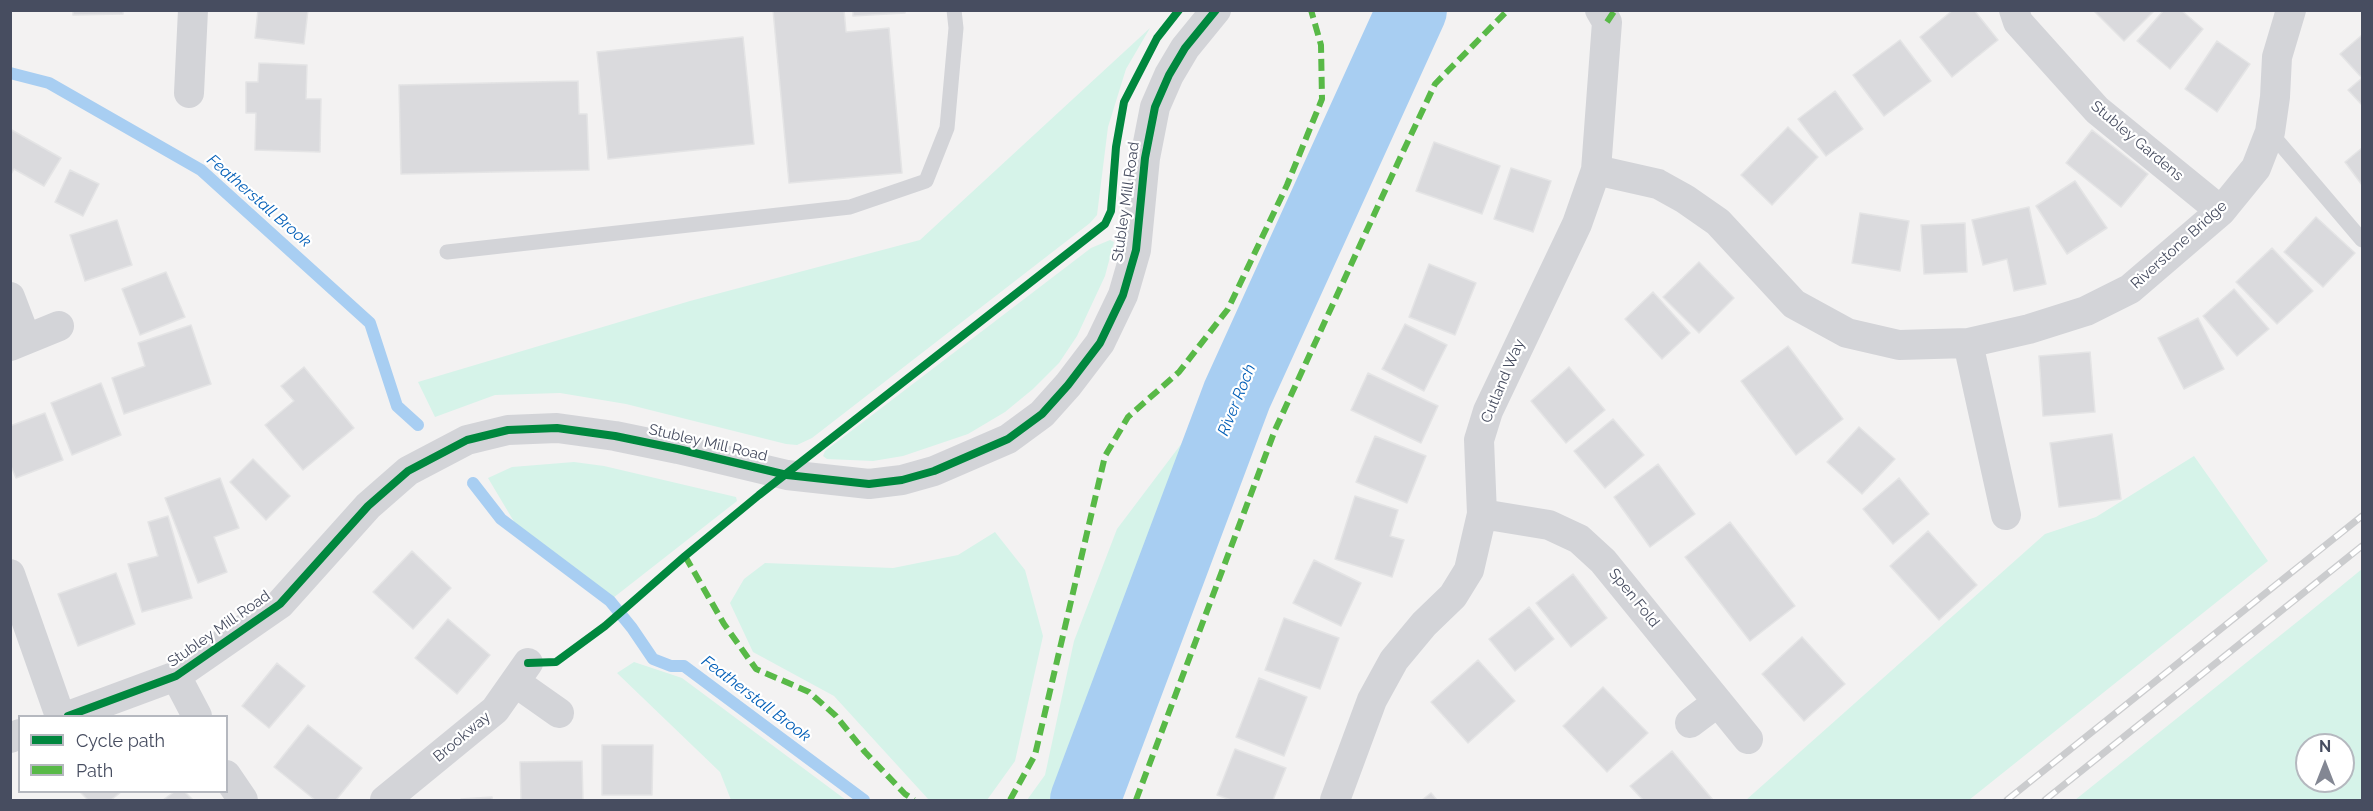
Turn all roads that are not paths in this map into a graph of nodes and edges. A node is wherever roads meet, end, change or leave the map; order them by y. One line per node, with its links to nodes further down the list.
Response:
1 (193, 10): 7 (street)
2 (954, 10): 12 (lane)
3 (1216, 10): 20 (street, Stubley Mill Road)
4 (1600, 10): 9 (street, Cutland Way)
5 (2014, 10): 10 (street, Stubley Gardens)
6 (2291, 10): 8 (street, Riverstone Bridge)
7 (189, 93)
8 (2270, 132): 10 (street, Riverstone Bridge); 11 (lane)
9 (1596, 170): 16 (street, Riverstone Bridge); 17 (street, Cutland Way)
10 (2221, 211): 16 (street, Riverstone Bridge)
11 (2362, 240)
12 (447, 252)
13 (10, 297): 15 (street)
14 (59, 326): 15 (street)
15 (18, 343)
16 (1968, 343): 18 (street)
17 (1482, 514): 21 (street, Spen Fold); 31 (street, Cutland Way)
18 (2006, 515)
19 (10, 574): 23 (street)
20 (176, 676): 24 (street, Stubley Mill Road); 25 (street)
21 (1718, 702): 26 (street); 27 (street, Spen Fold)
22 (559, 713): 30 (street, Brookway)
23 (59, 715)
24 (73, 715)
25 (196, 715)
26 (1690, 723)
27 (1749, 739)
28 (228, 778): 29 (street)
29 (243, 801)
30 (385, 801)
31 (1335, 801)

